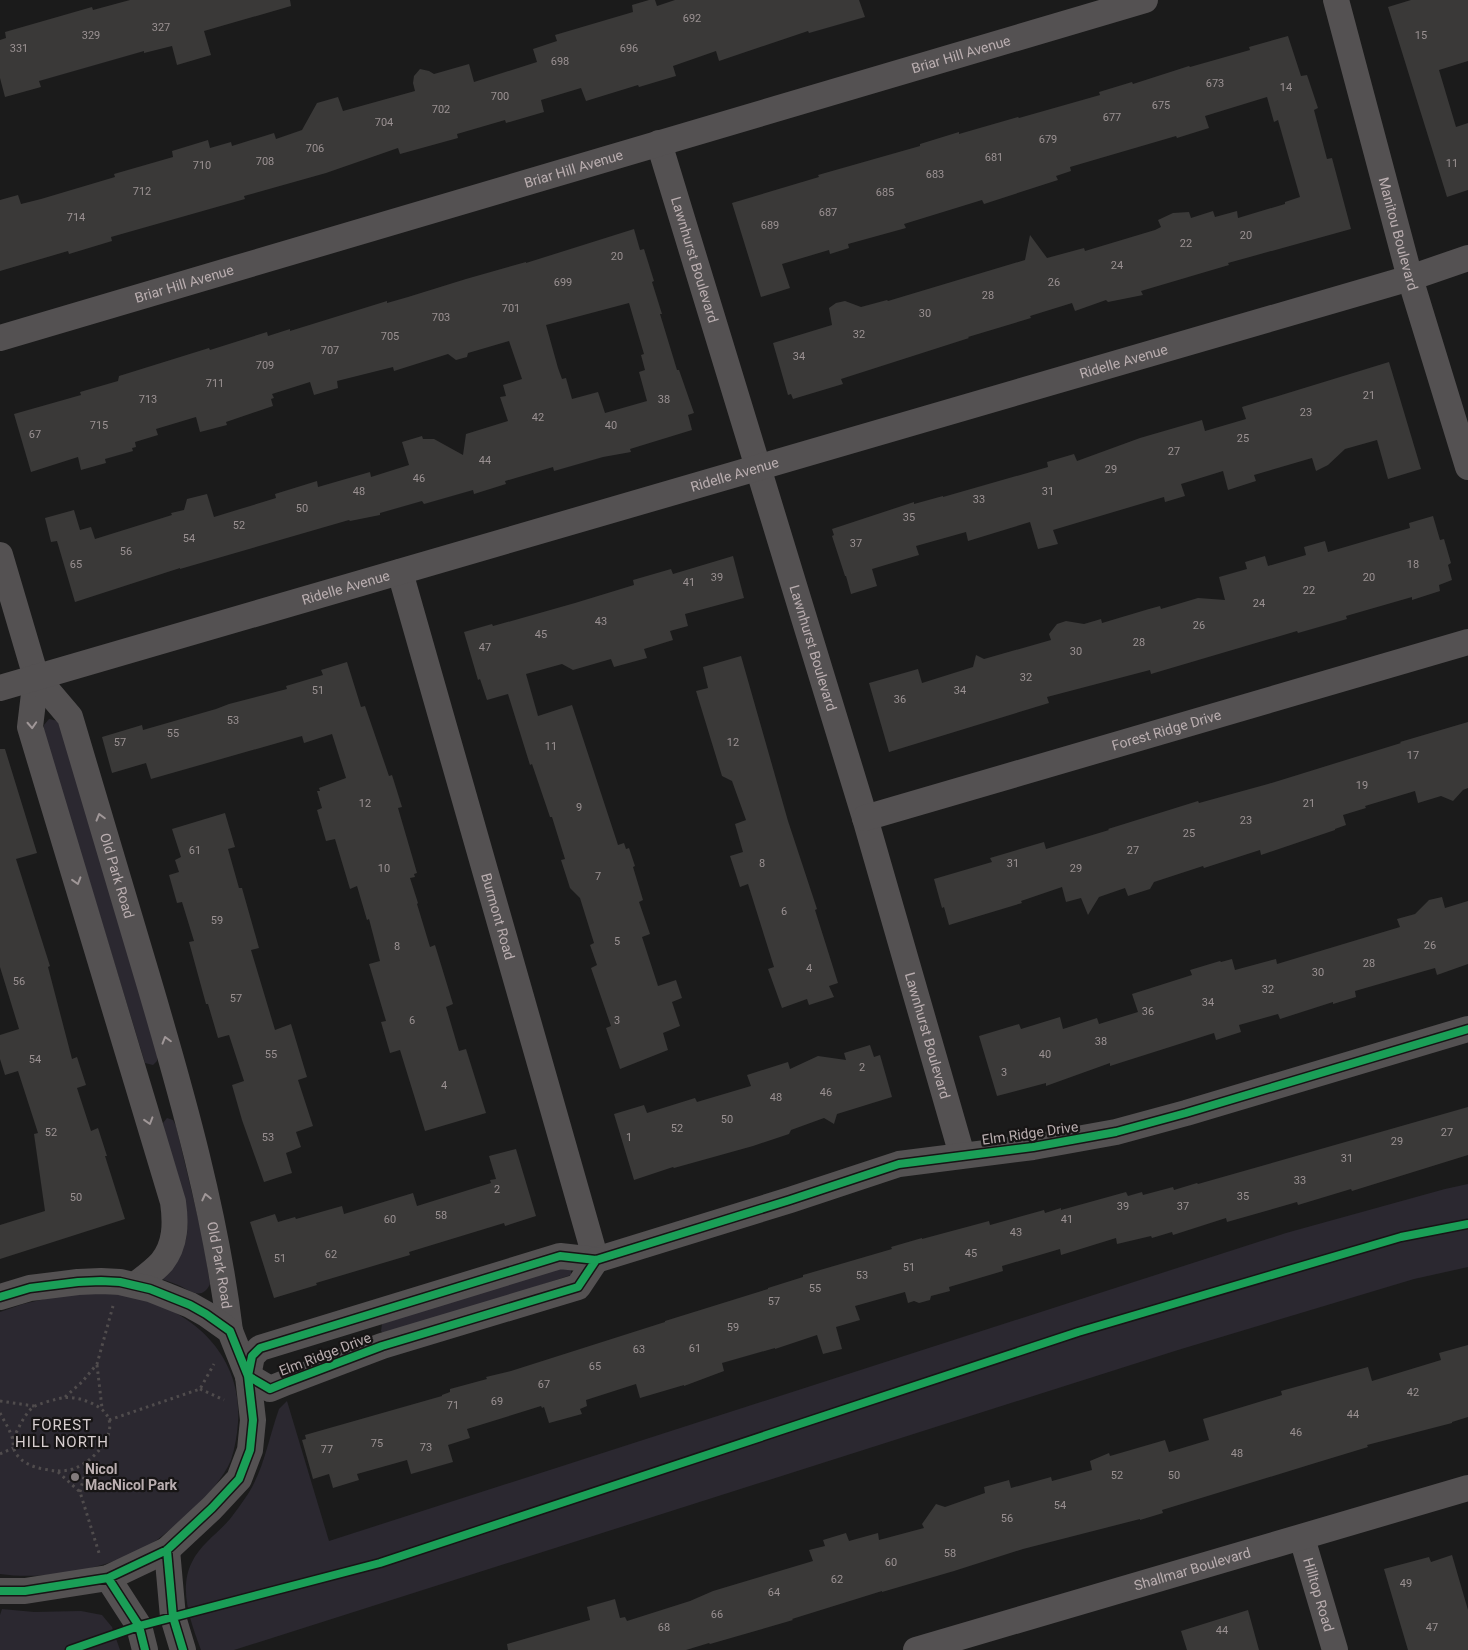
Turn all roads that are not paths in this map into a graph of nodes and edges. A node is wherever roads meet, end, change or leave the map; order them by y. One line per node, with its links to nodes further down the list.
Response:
1 (1145, 0): 3 (street, Briar Hill Avenue)
2 (1336, 0): 5 (street, Manitou Boulevard)
3 (659, 143): 6 (street, Briar Hill Avenue); 7 (street, Lawnhurst Boulevard)
4 (1468, 258): 5 (street, Ridelle Avenue)
5 (1410, 278): 7 (street, Ridelle Avenue); 8 (street, Manitou Boulevard)
6 (0, 338)
7 (758, 468): 10 (street, Ridelle Avenue); 14 (street, Lawnhurst Boulevard)
8 (1468, 468)
9 (0, 555): 12 (street, Old Park Road)
10 (400, 572): 12 (street, Ridelle Avenue); 19 (street, Burmont Road)
11 (1468, 642): 14 (street, Forest Ridge Drive)
12 (36, 677): 13 (street, Ridelle Avenue); 16 (street, Old Park Road, one-way to 12); 17 (street, Old Park Road, one-way to 17)
13 (0, 688)
14 (865, 818): 18 (street, Lawnhurst Boulevard)
15 (1468, 1029): 18 (street, Elm Ridge Drive)
16 (179, 1084): 17 (street); 23 (street, Old Park Road, one-way to 16)
17 (141, 1096): 20 (street, Old Park Road, one-way to 20)
18 (962, 1155): 19 (street, Elm Ridge Drive)
19 (596, 1260): 22 (street, Elm Ridge Drive); 24 (street, Elm Ridge Drive)
20 (128, 1284): 21 (street); 23 (street)
21 (0, 1296)
22 (372, 1314): 24 (street, Elm Ridge Drive); 25 (street, Elm Ridge Drive)
23 (230, 1331): 25 (street, Old Park Road)
24 (382, 1346): 25 (street, Elm Ridge Drive)
25 (248, 1376): 28 (street)
26 (1468, 1488): 27 (street, Shallmar Boulevard)
27 (1302, 1538): 33 (street, Shallmar Boulevard); 34 (street, Hilltop Road)
28 (167, 1550): 29 (street); 32 (street)
29 (103, 1578): 30 (street); 31 (street)
30 (0, 1591)
31 (145, 1650)
32 (183, 1650)
33 (916, 1650)
34 (1335, 1650)

